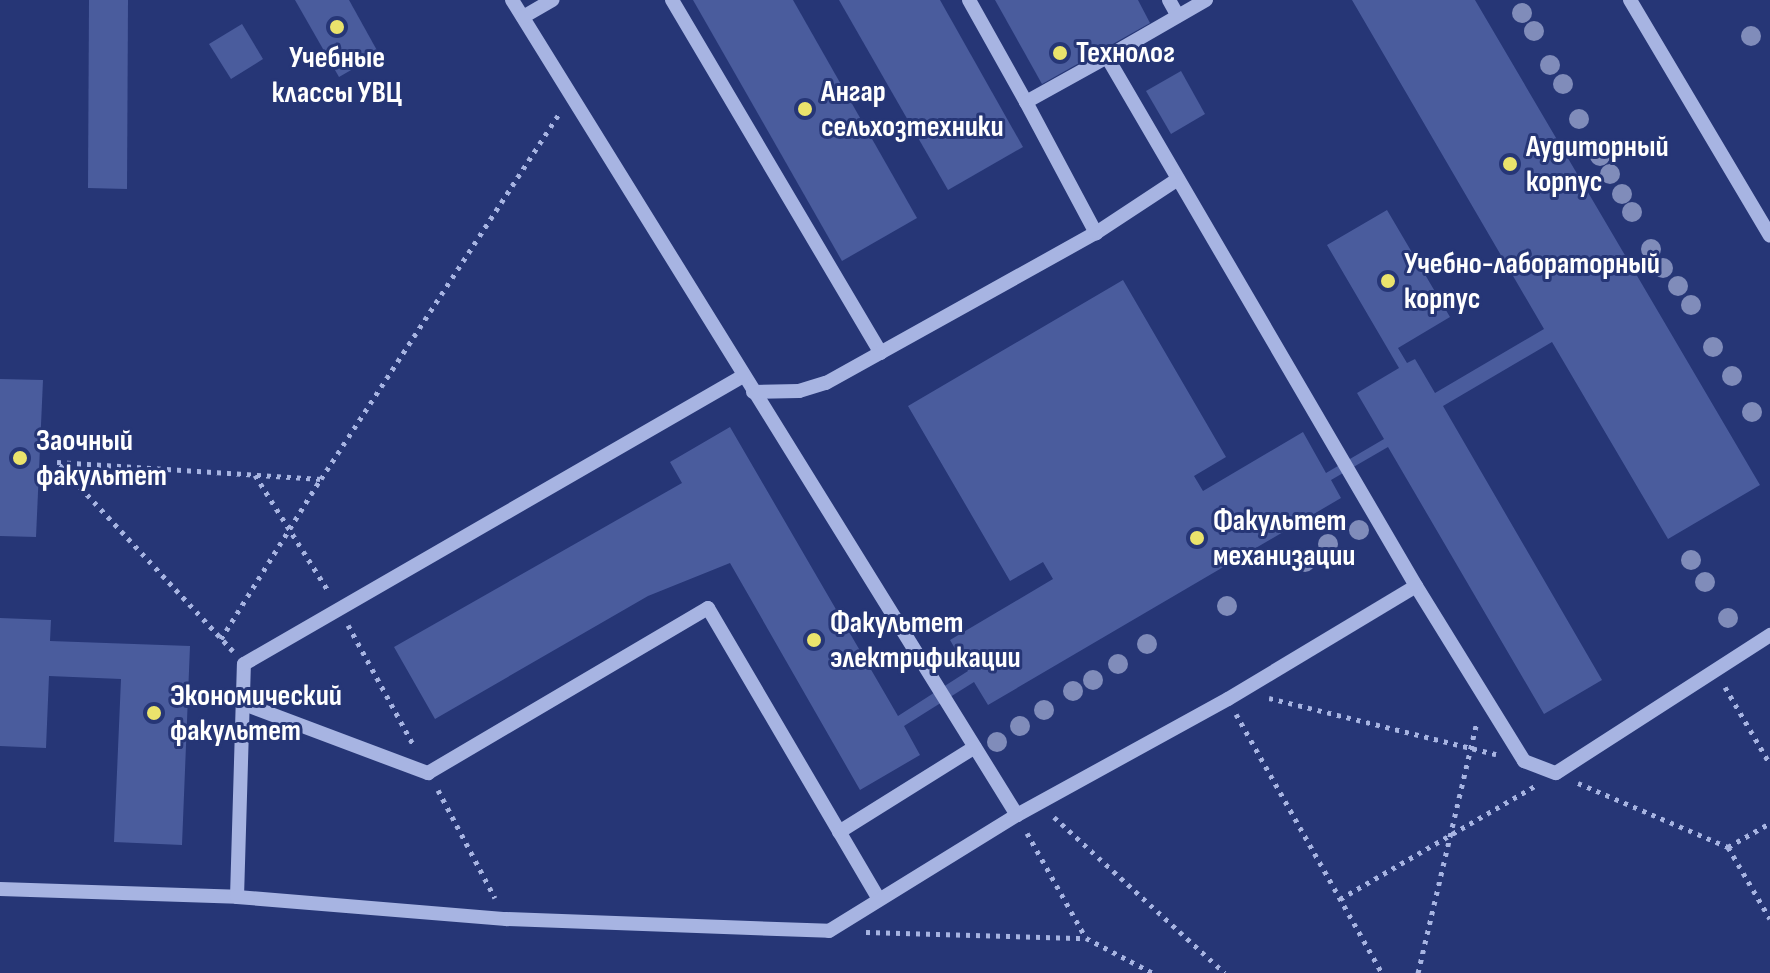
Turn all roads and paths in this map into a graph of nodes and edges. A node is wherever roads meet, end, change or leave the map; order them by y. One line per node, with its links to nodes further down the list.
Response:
1 (512, 0): 9 (lane)
2 (552, 0): 9 (lane)
3 (672, 0): 16 (lane)
4 (969, 0): 12 (lane)
5 (1169, 0): 8 (lane)
6 (1206, 0): 8 (lane)
7 (1630, 0): 15 (lane)
8 (1178, 16): 10 (lane)
9 (523, 17): 11 (lane)
10 (1107, 57): 12 (lane); 13 (lane)
11 (571, 96): 17 (lane); 20 (path)
12 (1026, 102): 14 (lane)
13 (1178, 179): 14 (lane); 22 (lane)
14 (1096, 233): 16 (lane)
15 (1770, 236)
16 (881, 353): 18 (lane)
17 (743, 376): 18 (lane); 23 (lane)
18 (753, 392): 31 (lane)
19 (255, 475): 20 (path); 21 (path); 25 (path)
20 (321, 479): 21 (path)
21 (289, 526): 23 (path); 25 (path)
22 (1416, 586): 28 (lane); 29 (lane)
23 (338, 607): 26 (lane); 35 (path)
24 (1770, 635): 27 (lane)
25 (221, 639): 26 (path)
26 (244, 664): 30 (lane)
27 (1715, 669): 34 (path); 36 (lane)
28 (1482, 693): 32 (path); 33 (lane)
29 (1235, 695): 32 (path); 37 (lane); 45 (path)
30 (244, 704): 35 (lane); 44 (lane)
31 (975, 747): 38 (lane); 40 (lane)
32 (1472, 748): 33 (path); 41 (path)
33 (1524, 761): 36 (lane)
34 (1770, 764)
35 (428, 773): 40 (lane); 47 (path)
36 (1556, 773): 41 (path); 42 (path)
37 (1038, 803): 38 (lane); 52 (path)
38 (1017, 815): 46 (lane); 50 (path)
39 (1770, 823): 42 (path)
40 (839, 832): 46 (lane)
41 (1451, 837): 45 (path); 54 (path)
42 (1728, 847): 48 (path)
43 (0, 889): 44 (lane)
44 (237, 897): 47 (lane)
45 (1340, 899): 53 (path)
46 (879, 900): 49 (lane)
47 (506, 919): 49 (lane)
48 (1770, 919)
49 (829, 931): 50 (path)
50 (1086, 938): 51 (path)
51 (1153, 973)
52 (1225, 973)
53 (1382, 973)
54 (1418, 973)

